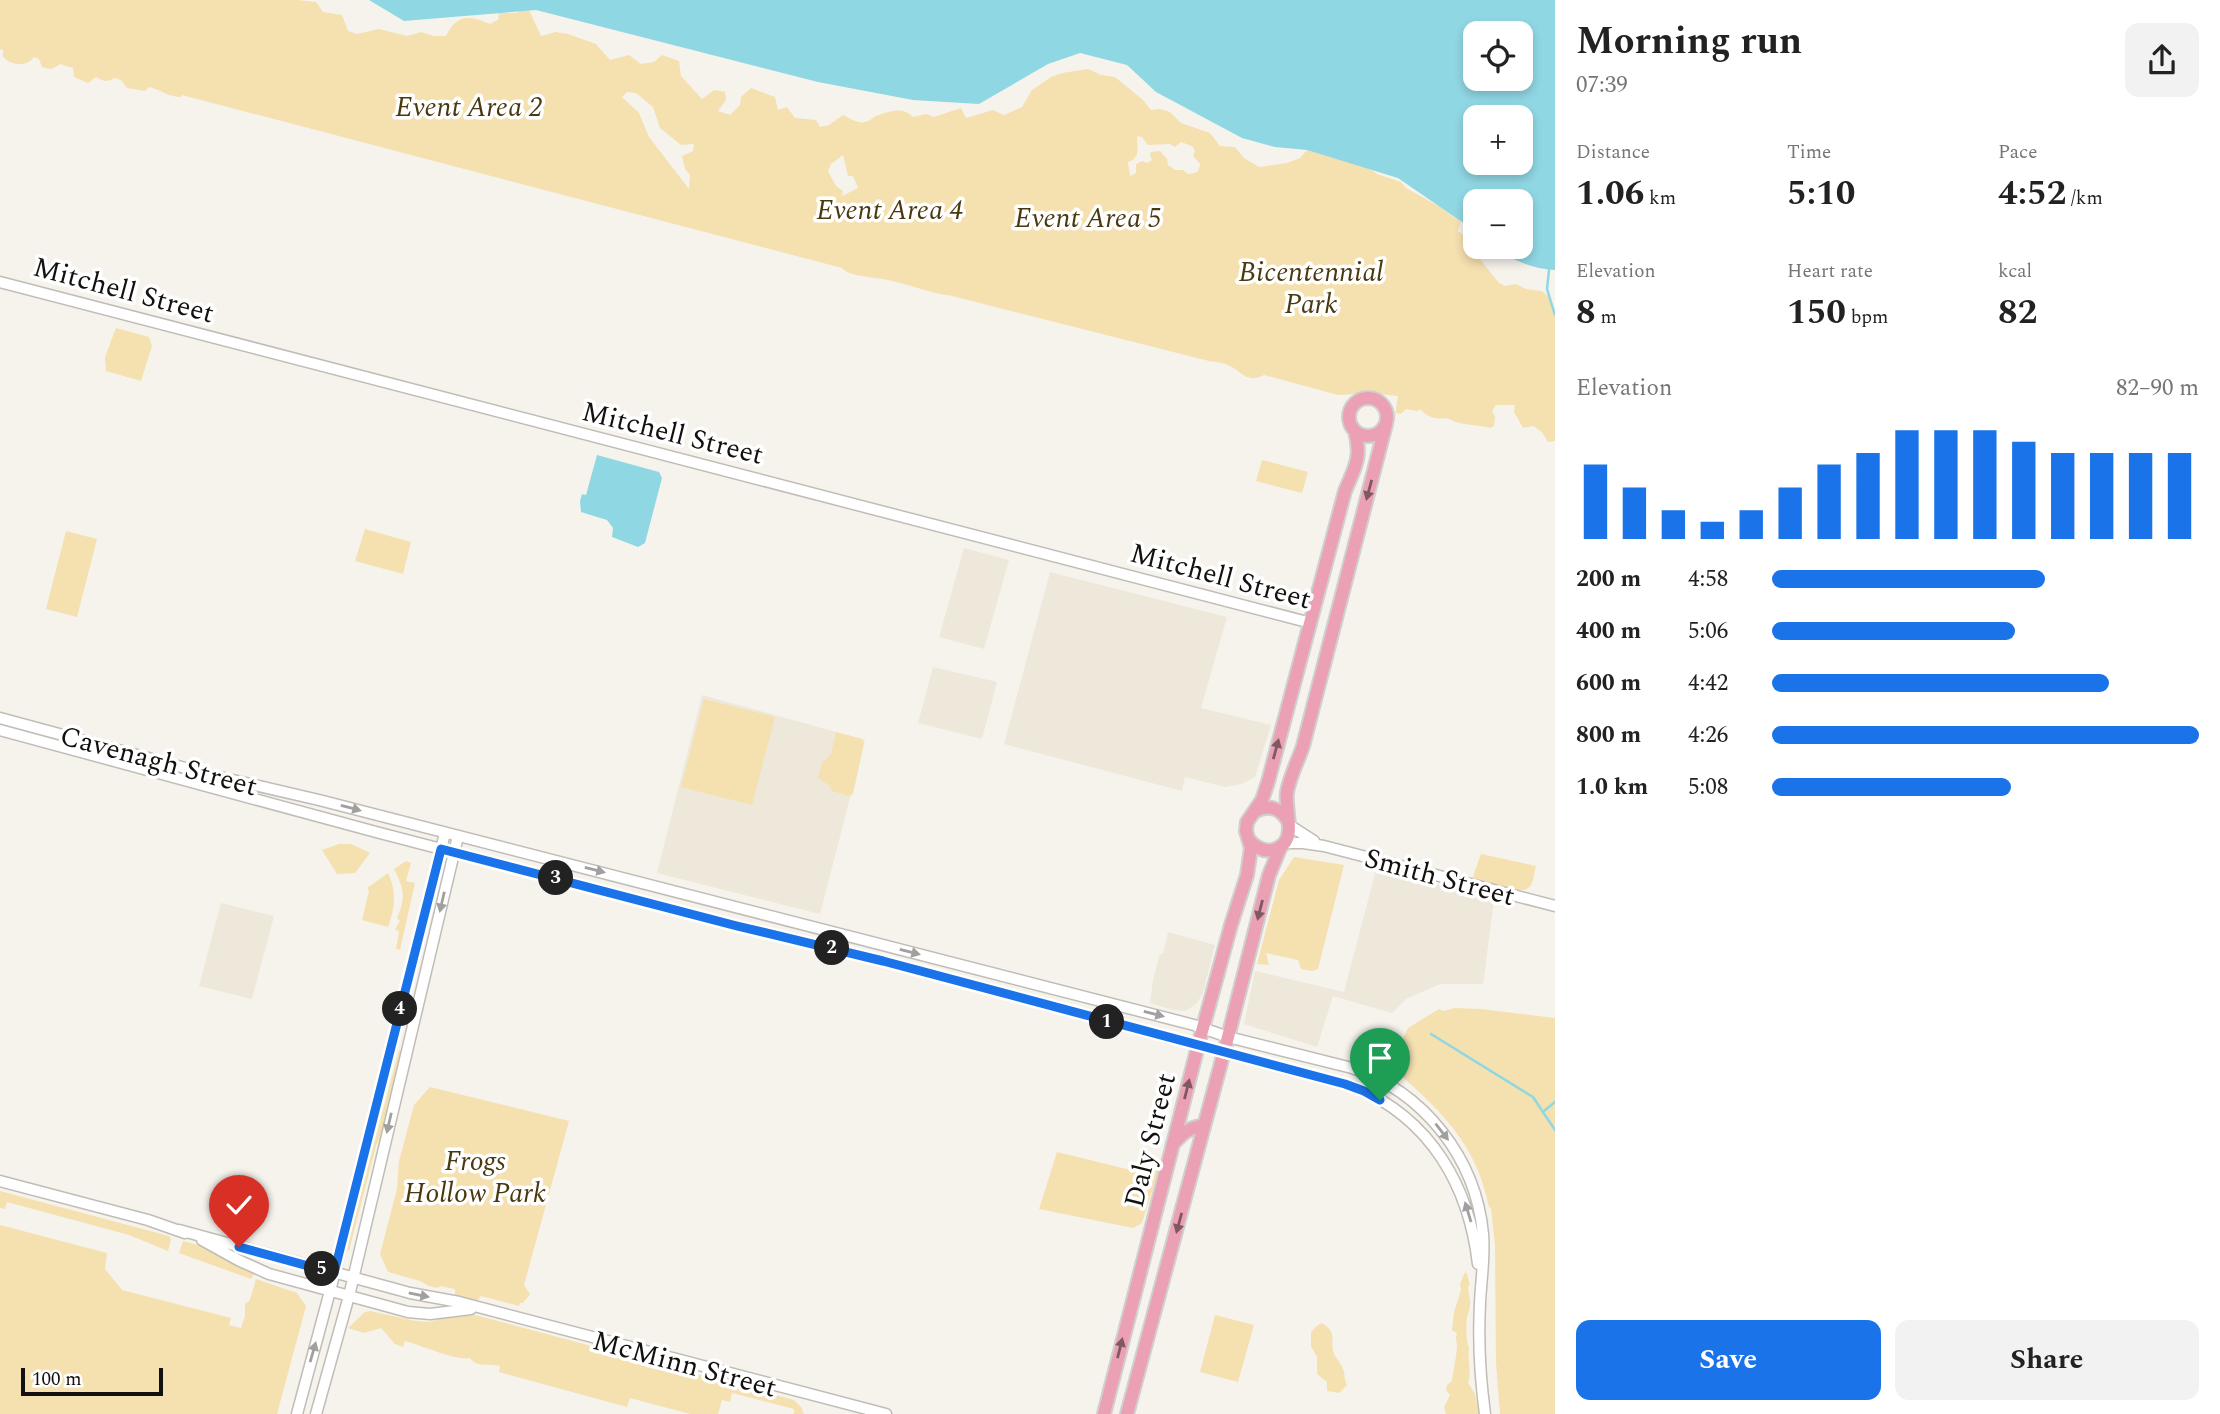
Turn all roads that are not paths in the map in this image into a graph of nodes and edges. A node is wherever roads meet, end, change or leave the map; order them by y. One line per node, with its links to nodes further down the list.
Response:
1 (0, 282): 4 (street, Mitchell Street)
2 (1387, 424): 3 (main road); 3 (main road); 5 (main road, one-way to 5)
3 (1354, 431): 4 (main road)
4 (1311, 623): 5 (main road, Mitchell Street); 13 (main road, one-way to 4)
5 (1333, 629): 15 (main road)
6 (0, 718): 8 (street, Cavenagh Street)
7 (0, 730): 8 (street, Cavenagh Street)
8 (61, 740): 9 (street, Cavenagh Street)
9 (115, 755): 10 (street, Cavenagh Street); 11 (street, Cavenagh Street)
10 (211, 775): 11 (street); 12 (street, Cavenagh Street)
11 (208, 786): 14 (street, Cavenagh Street)
12 (319, 800): 14 (street); 16 (street, Cavenagh Street, one-way to 16)
13 (1254, 812): 15 (main road); 18 (main road)
14 (315, 815): 21 (street, Cavenagh Street)
15 (1289, 823): 19 (main road); 20 (street, Smith Street)
16 (445, 833): 17 (street, Cavenagh Street); 21 (street)
17 (458, 836): 22 (street); 23 (street, Cavenagh Street)
18 (1248, 838): 19 (main road); 36 (main road, Daly Street)
19 (1282, 845): 20 (street, Smith Street); 37 (main road, Daly Street, one-way to 37)
20 (1324, 846): 27 (street, Smith Street)
21 (441, 849): 22 (street, Cavenagh Street); 54 (street)
22 (454, 852): 24 (street, Cavenagh Street); 55 (street, one-way to 55)
23 (525, 853): 24 (street); 25 (street, Cavenagh Street, one-way to 25)
24 (523, 870): 26 (street, Cavenagh Street)
25 (645, 883): 26 (street); 28 (street, Cavenagh Street)
26 (637, 899): 29 (street, Cavenagh Street)
27 (1555, 906)
28 (741, 908): 29 (street); 30 (street, Cavenagh Street)
29 (737, 926): 32 (street, Cavenagh Street)
30 (848, 936): 31 (street, Cavenagh Street); 32 (street)
31 (887, 946): 33 (street); 34 (street, Cavenagh Street, one-way to 34)
32 (844, 951): 33 (street, Cavenagh Street)
33 (883, 961): 35 (street, Cavenagh Street)
34 (1113, 1004): 35 (street); 36 (street, Cavenagh Street, one-way to 36)
35 (1109, 1022): 38 (street, Cavenagh Street)
36 (1203, 1027): 37 (street, Cavenagh Street); 38 (main road, Daly Street)
37 (1228, 1037): 39 (main road, Daly Street); 40 (street, Cavenagh Street)
38 (1198, 1046): 39 (street, Cavenagh Street); 45 (main road, Daly Street, one-way to 38)
39 (1224, 1053): 41 (street, Cavenagh Street); 44 (main road, Daly Street)
40 (1312, 1059): 41 (street); 42 (street, Cavenagh Street)
41 (1308, 1074): 43 (street, Cavenagh Street)
42 (1369, 1075): 43 (street); 58 (street, Cavenagh Street, one-way to 58)
43 (1364, 1091): 58 (street, Cavenagh Street, one-way to 43)
44 (1204, 1126): 45 (main road); 48 (main road, Daly Street)
45 (1174, 1143): 46 (main road, Daly Street)
46 (1165, 1179): 48 (main road); 50 (main road, Daly Street)
47 (0, 1181): 49 (street, McMinn Street)
48 (1189, 1185): 51 (main road, Daly Street, one-way to 51)
49 (179, 1230): 54 (street, McMinn Street); 56 (street, McMinn Street)
50 (1145, 1249): 51 (main road); 52 (main road, Daly Street)
51 (1171, 1252): 53 (main road, Daly Street)
52 (1142, 1262): 53 (main road); 63 (main road, Daly Street, one-way to 52)
53 (1167, 1267): 64 (main road, Daly Street)
54 (334, 1273): 55 (street, McMinn Street); 56 (street)
55 (353, 1278): 57 (street); 59 (street, McMinn Street, one-way to 59)
56 (330, 1291): 57 (street, McMinn Street); 60 (street, one-way to 56)
57 (349, 1296): 59 (street, McMinn Street); 61 (street)
58 (1480, 1303): 65 (street)
59 (484, 1310): 62 (street, McMinn Street)
60 (297, 1414)
61 (316, 1414)
62 (886, 1414)
63 (1104, 1414)
64 (1127, 1414)
65 (1485, 1414)

